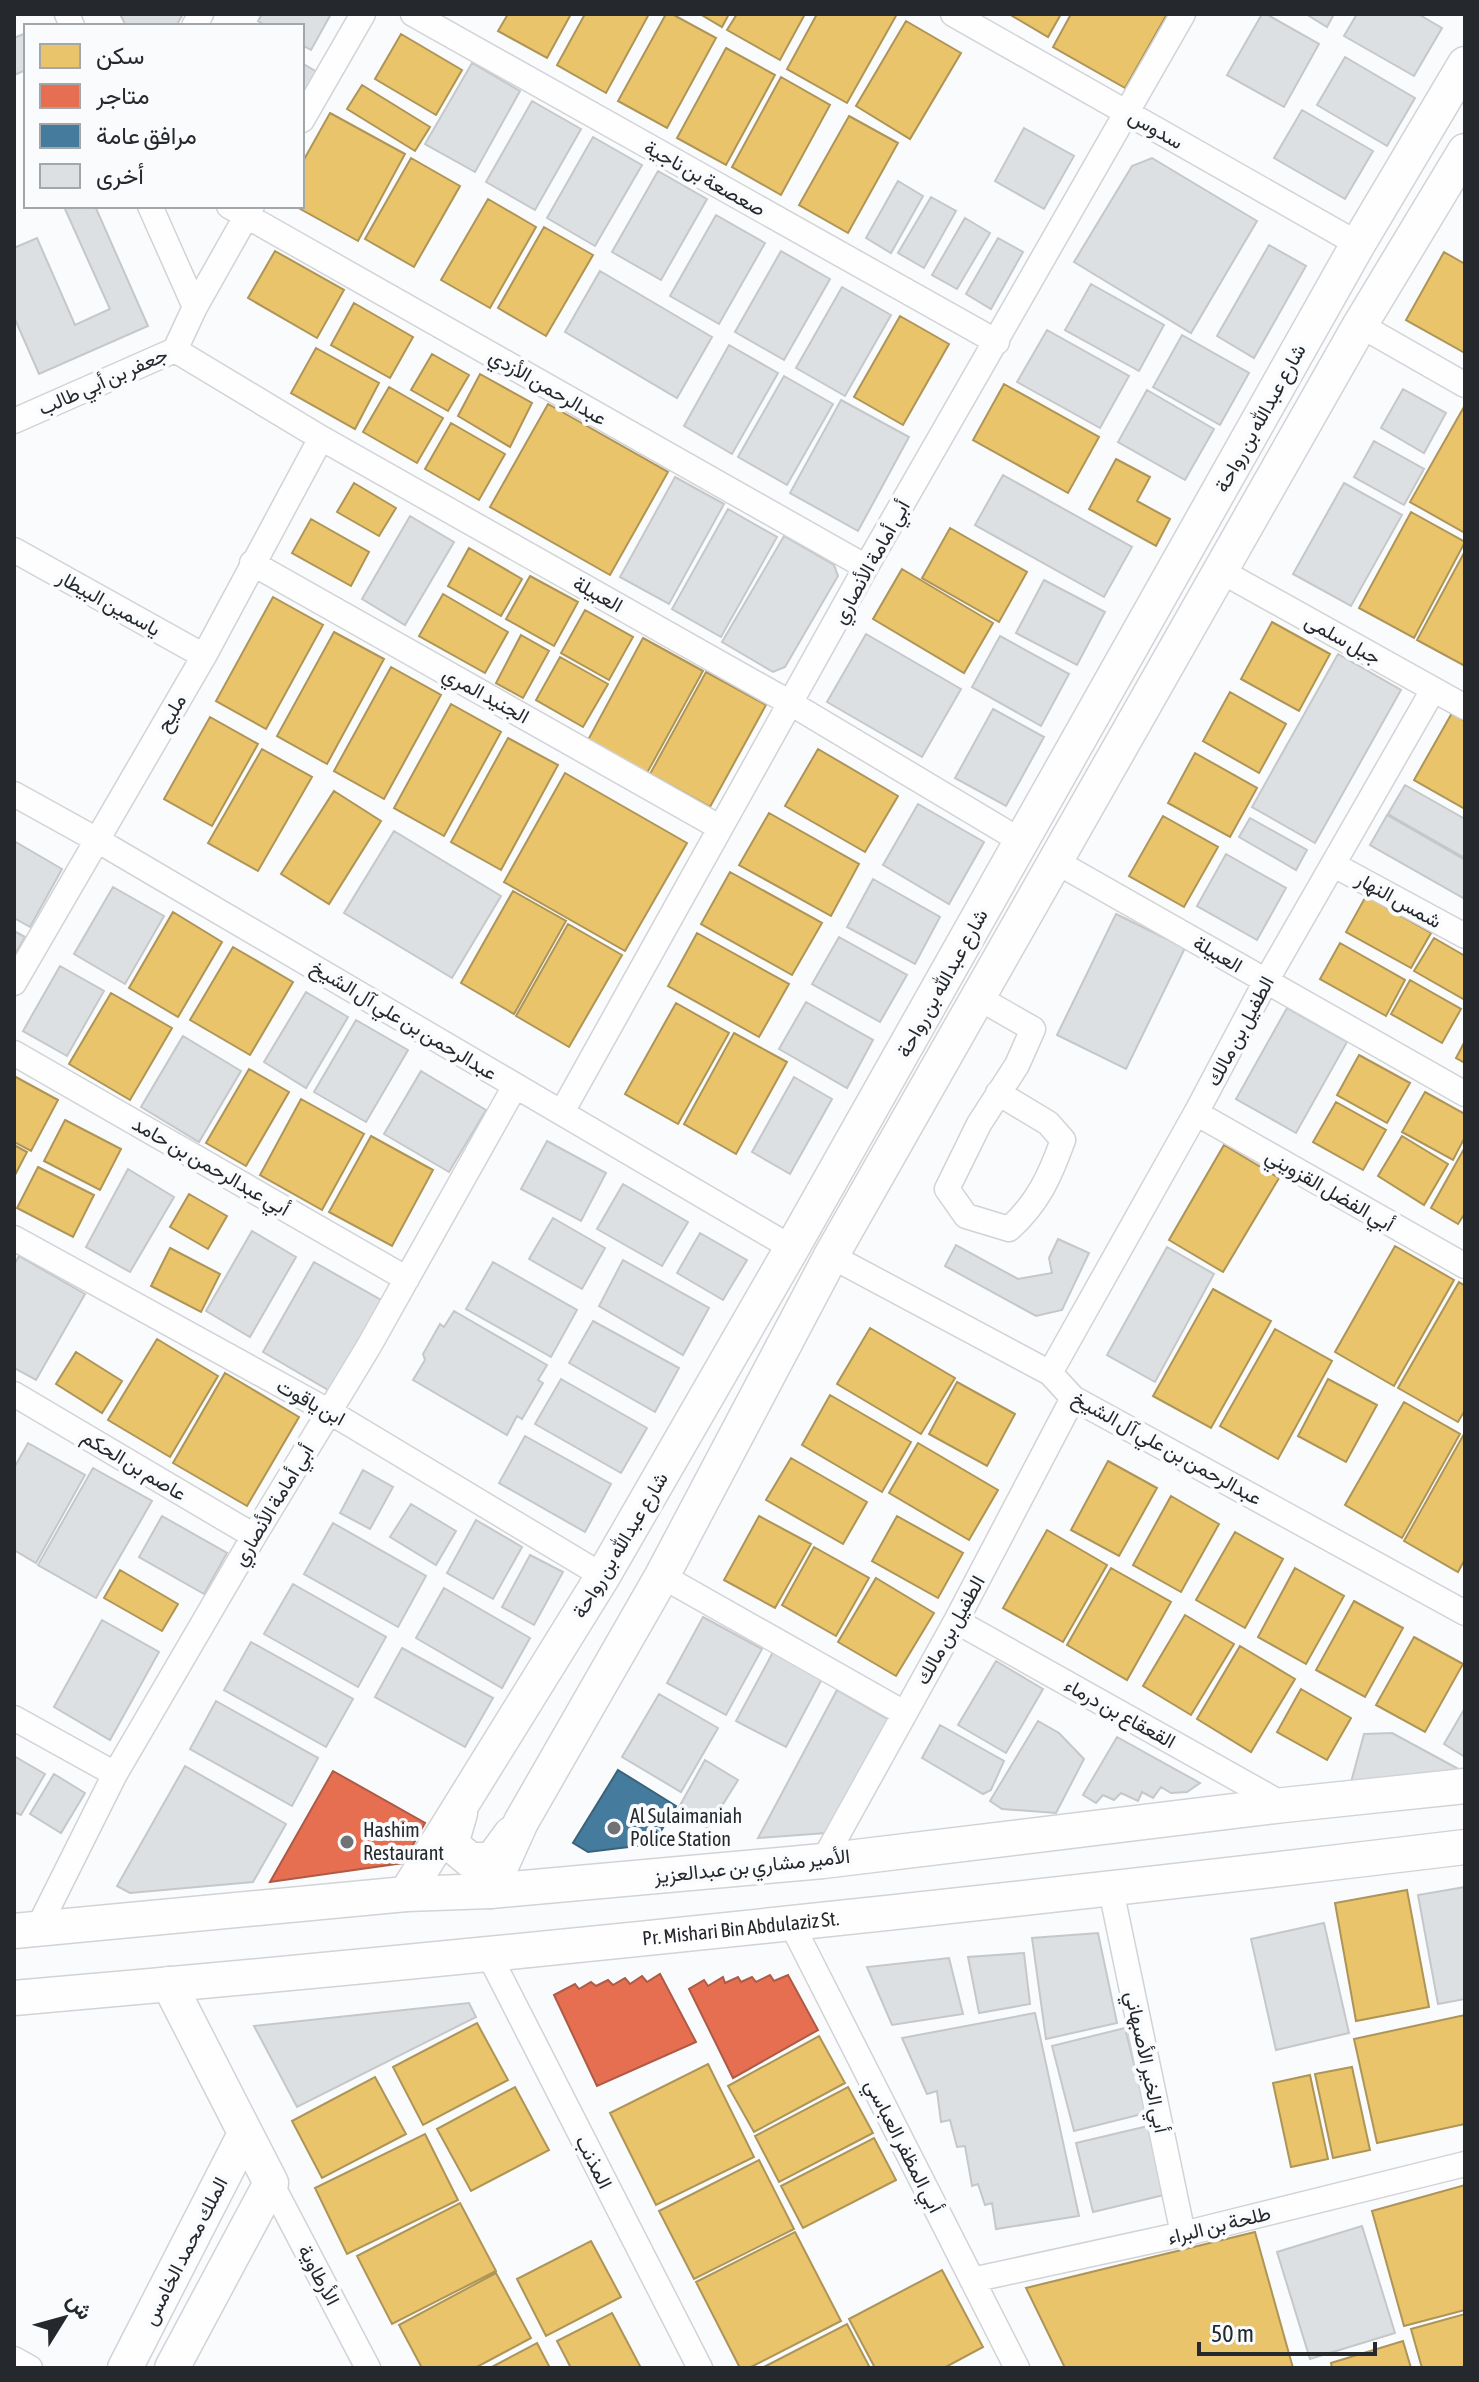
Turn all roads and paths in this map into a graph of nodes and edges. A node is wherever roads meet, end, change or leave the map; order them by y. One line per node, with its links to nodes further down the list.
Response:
1 (363, 14): 7 (street)
2 (413, 14): 14 (street, صعصعة بن ناجية)
3 (953, 14): 6 (street, سدوس)
4 (1183, 14): 6 (street, أبي أمامة الأنصاري)
5 (1465, 64): 11 (street, شارع عبدالله بن رواحة)
6 (1128, 113): 11 (street, سدوس); 14 (street, أبي أمامة الأنصاري)
7 (304, 117)
8 (1465, 151): 13 (street, شارع عبدالله بن رواحة)
9 (151, 208): 12 (street)
10 (243, 209): 12 (street, جعفر بن أبي طالب); 21 (street, عبدالرحمن الأزدي)
11 (1358, 244): 30 (street, شارع عبدالله بن رواحة)
12 (195, 307): 15 (street, جعفر بن أبي طالب)
13 (1360, 325): 16 (street); 22 (street, شارع عبدالله بن رواحة)
14 (997, 342): 21 (street, أبي أمامة الأنصاري)
15 (175, 350): 17 (street, جعفر بن أبي طالب); 18 (street, العبيلة)
16 (1465, 385)
17 (14, 421)
18 (321, 438): 20 (street, مليح); 25 (street, العبيلة)
19 (14, 550): 23 (street, ياسمين البيطار)
20 (252, 563): 23 (street, مليح); 28 (street, الجنيد المري)
21 (866, 567): 25 (street, أبي أمامة الأنصاري)
22 (1221, 571): 24 (street, جبل سلمى); 31 (street, شارع عبدالله بن رواحة)
23 (204, 656): 29 (street, مليح)
24 (1433, 690): 26 (street, جبل سلمى); 32 (street, الطفيل بن مالك)
25 (792, 704): 28 (street, أبي أمامة الأنصاري); 30 (street, العبيلة)
26 (1465, 707)
27 (14, 794): 29 (street, عبدالرحمن بن علي آل الشيخ)
28 (719, 827): 41 (street, أبي أمامة الأنصاري)
29 (97, 840): 35 (street, مليح); 38 (street, عبدالرحمن بن علي آل الشيخ)
30 (1021, 841): 44 (street, شارع عبدالله بن رواحة)
31 (1055, 861): 34 (street, العبيلة); 36 (street, شارع عبدالله بن رواحة)
32 (1334, 865): 33 (street, شمس النهار); 34 (street, الطفيل بن مالك)
33 (1465, 936)
34 (1266, 981): 40 (street, العبيلة); 42 (street, الطفيل بن مالك)
35 (14, 983)
36 (977, 997): 39 (street); 45 (street, شارع عبدالله بن رواحة)
37 (14, 1053): 47 (street, أبي عبدالرحمن بن حامد)
38 (515, 1086): 41 (street, عبدالرحمن بن علي آل الشيخ); 47 (street, أبي أمامة الأنصاري)
39 (998, 1093): 39 (street)
40 (1465, 1094)
41 (562, 1112): 44 (street, عبدالرحمن بن علي آل الشيخ)
42 (1196, 1113): 46 (street, أبي الفضل القزويني); 48 (street, الطفيل بن مالك)
43 (14, 1238): 51 (street, ابن ياقوت)
44 (792, 1248): 53 (street, شارع عبدالله بن رواحة)
45 (831, 1256): 48 (street, عبدالرحمن بن علي آل الشيخ); 54 (street, شارع عبدالله بن رواحة)
46 (1465, 1266)
47 (407, 1279): 51 (street, أبي أمامة الأنصاري)
48 (1050, 1373): 50 (street, عبدالرحمن بن علي آل الشيخ)
49 (14, 1394): 52 (street, عاصم بن الحكم)
50 (1073, 1398): 55 (street, عبدالرحمن بن علي آل الشيخ); 56 (street, الطفيل بن مالك)
51 (330, 1412): 52 (street, أبي أمامة الأنصاري); 53 (street, ابن ياقوت)
52 (254, 1536): 59 (street, أبي أمامة الأنصاري)
53 (603, 1576): 61 (street, شارع عبدالله بن رواحة)
54 (662, 1576): 57 (street); 63 (street, شارع عبدالله بن رواحة)
55 (1465, 1613)
56 (956, 1621): 57 (street, الطفيل بن مالك); 62 (street, القعقاع بن درماء)
57 (904, 1713): 65 (street, الطفيل بن مالك)
58 (14, 1718): 59 (street)
59 (115, 1774): 70 (street, أبي أمامة الأنصاري)
60 (1465, 1786): 62 (street, الأمير مشاري بن عبدالعزيز)
61 (465, 1798): 63 (street); 68 (street, شارع عبدالله بن رواحة)
62 (1284, 1805): 65 (street, الأمير مشاري بن عبدالعزيز)
63 (521, 1822): 67 (street, شارع عبدالله بن رواحة)
64 (1465, 1847): 66 (street, Pr. Mishari Bin Abdulaziz St.)
65 (823, 1861): 67 (street, الأمير مشاري بن عبدالعزيز)
66 (1111, 1890): 69 (street, Pr. Mishari Bin Abdulaziz St.); 77 (street, أبي الخير الأصبهاني)
67 (490, 1891): 68 (street, الأمير مشاري بن عبدالعزيز)
68 (406, 1894): 70 (street, الأمير مشاري بن عبدالعزيز)
69 (791, 1923): 71 (street, Pr. Mishari Bin Abdulaziz St.); 78 (street, أبي المظفر العباسي)
70 (26, 1930)
71 (489, 1955): 72 (street, Pr. Mishari Bin Abdulaziz St.); 84 (street, المذنب)
72 (169, 1984): 73 (street, Pr. Mishari Bin Abdulaziz St.); 74 (street)
73 (14, 1998)
74 (245, 2134): 76 (street); 81 (street, الملك محمد الخامس)
75 (1465, 2164): 77 (street, طلحة بن البراء)
76 (271, 2183): 82 (street); 83 (street, الأرطاوية)
77 (1183, 2234): 78 (street, طلحة بن البراء)
78 (972, 2280): 85 (street, أبي المظفر العباسي)
79 (14, 2359): 80 (street)
80 (30, 2368)
81 (125, 2368)
82 (172, 2368)
83 (368, 2368)
84 (700, 2368)
85 (1017, 2368)

